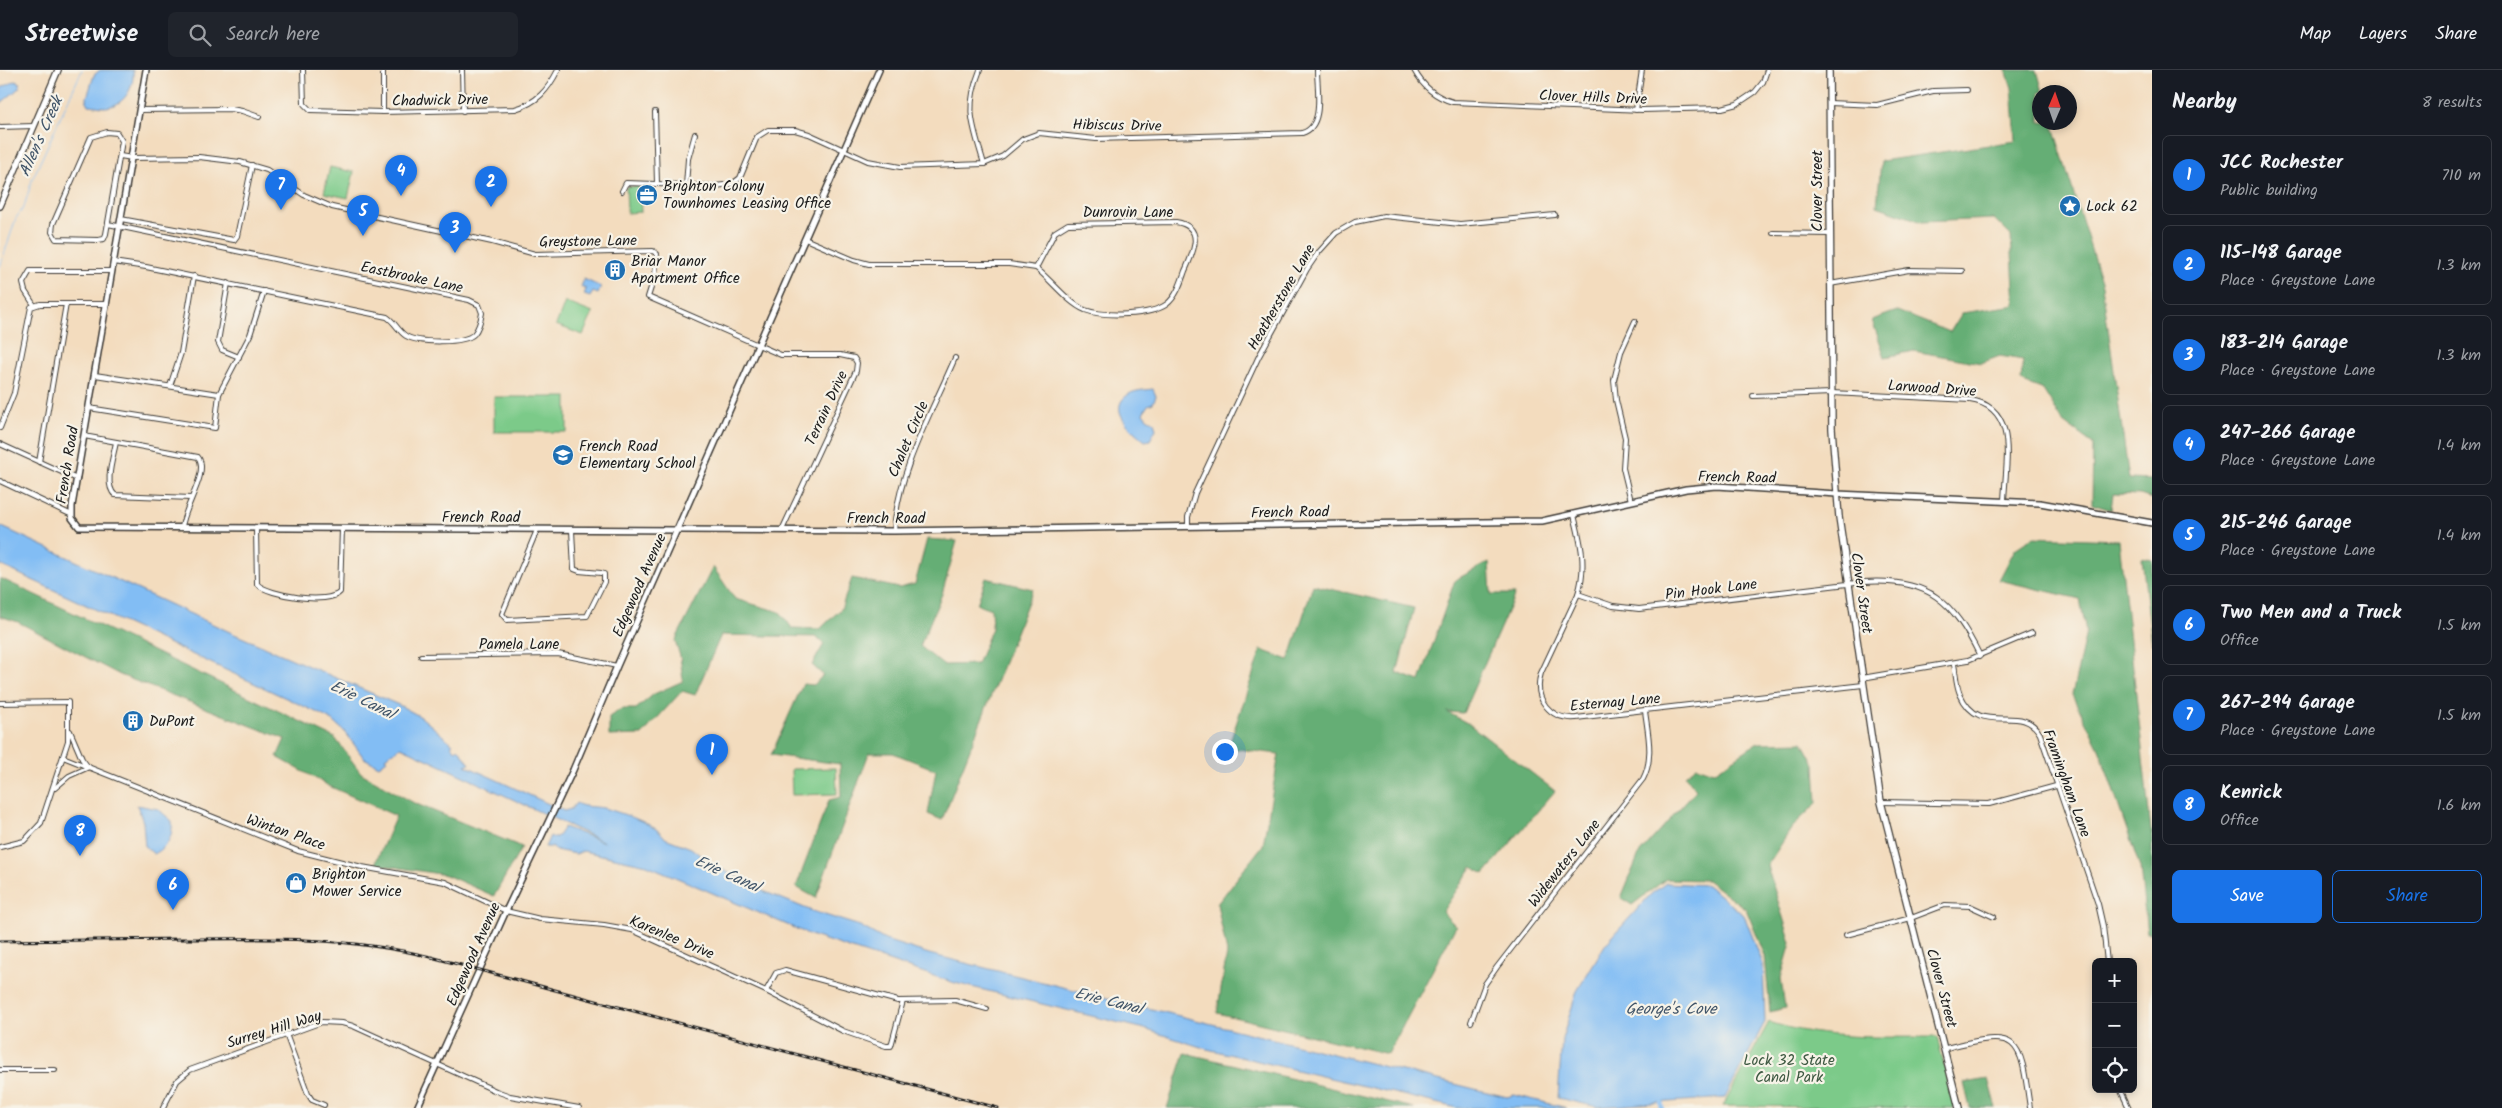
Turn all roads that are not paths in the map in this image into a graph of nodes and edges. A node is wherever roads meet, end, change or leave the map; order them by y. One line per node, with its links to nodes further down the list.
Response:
1 (58, 70): 22 (main road)
2 (146, 70): 16 (street, French Road)
3 (303, 70): 19 (street, Chadwick Drive)
4 (383, 70): 19 (street)
5 (462, 70): 18 (street)
6 (558, 70): 18 (street, Chadwick Drive)
7 (879, 70): 25 (street, Edgewood Avenue)
8 (980, 70): 28 (street)
9 (1317, 70): 28 (street, Hibiscus Drive)
10 (1414, 70): 17 (street, Clover Hills Drive)
11 (1642, 70): 17 (street)
12 (1767, 70): 17 (street, Clover Hills Drive)
13 (1829, 70): 15 (main road, Clover Street)
14 (1967, 90): 15 (street)
15 (1829, 103): 39 (main road, Clover Street)
16 (140, 110): 21 (street); 27 (street, French Road)
17 (1636, 110)
18 (463, 111): 19 (street, Chadwick Drive)
19 (383, 112)
20 (655, 112): 30 (street)
21 (259, 118)
22 (34, 126): 23 (street); 33 (main road)
23 (0, 127)
24 (695, 134): 31 (street)
25 (843, 149): 28 (street, Hibiscus Drive); 31 (street, Hibiscus Drive); 40 (street, Edgewood Avenue)
26 (120, 156): 27 (street, Greystone Lane); 36 (street); 36 (street)
27 (132, 158): 29 (street, Greystone Lane); 35 (street, French Road)
28 (984, 164)
29 (252, 165): 35 (street); 53 (street, Greystone Lane)
30 (657, 183): 31 (street); 32 (street)
31 (686, 185)
32 (622, 192)
33 (0, 206)
34 (1555, 215): 76 (street, Heatherstone Lane)
35 (121, 219): 37 (street, French Road)
36 (108, 224): 37 (street)
37 (120, 227): 41 (street, French Road); 48 (street, Eastbrooke Lane)
38 (1773, 233): 39 (street)
39 (1829, 234): 47 (main road, Clover Street)
40 (805, 239): 42 (street); 53 (street, Edgewood Avenue)
41 (114, 262): 43 (street, French Road); 45 (street, Eastbrooke Lane)
42 (1036, 268): 42 (street, Dunrovin Lane)
43 (112, 270): 50 (street, French Road); 51 (street)
44 (1962, 271): 47 (street)
45 (194, 276): 46 (street, Eastbrooke Lane); 57 (street)
46 (228, 283): 48 (street, Eastbrooke Lane); 54 (street)
47 (1830, 284): 59 (main road, Clover Street)
48 (264, 291): 54 (street)
49 (66, 304): 50 (street); 51 (street); 66 (street)
50 (106, 304): 56 (street, French Road)
51 (34, 305): 62 (street)
52 (1635, 321): 71 (street)
53 (757, 345): 82 (street, Edgewood Avenue); 83 (street, Terrain Drive)
54 (239, 357): 58 (street)
55 (955, 358): 84 (street, Chalet Circle)
56 (95, 375): 57 (street); 61 (street, French Road)
57 (170, 386): 58 (street)
58 (218, 394): 61 (street)
59 (1832, 394): 60 (street, Larwood Drive); 69 (main road, Clover Street); 72 (street, Larwood Drive)
60 (1753, 396)
61 (89, 408): 63 (street, French Road)
62 (0, 428)
63 (84, 436): 64 (street); 67 (street, French Road)
64 (116, 442): 70 (street); 70 (street)
65 (0, 444): 66 (street)
66 (39, 462): 67 (street)
67 (77, 479): 73 (street, French Road)
68 (0, 481): 73 (street)
69 (1837, 494): 71 (street, French Road); 72 (street, French Road); 85 (main road, Clover Street)
70 (190, 498): 77 (street)
71 (1631, 501): 74 (street, French Road)
72 (2004, 502): 75 (street, French Road)
73 (72, 515): 77 (street, French Road)
74 (1574, 515): 76 (street, French Road); 86 (street, Esternay Lane)
75 (2152, 523)
76 (1188, 526): 84 (street, French Road)
77 (182, 528): 78 (street, French Road)
78 (256, 529): 79 (street, French Road); 79 (street)
79 (342, 529): 80 (street, French Road)
80 (537, 530): 81 (street, French Road); 81 (street)
81 (572, 530): 82 (street, French Road)
82 (677, 530): 83 (street, French Road); 91 (street, Edgewood Avenue)
83 (782, 530): 84 (street, French Road)
84 (894, 530)
85 (1848, 584): 86 (street, Pin Hook Lane); 89 (street, Pin Hook Lane); 92 (main road, Clover Street)
86 (1578, 594): 94 (street, Esternay Lane)
87 (2032, 633): 89 (street, Esternay Lane)
88 (421, 656): 91 (street, Pamela Lane)
89 (1980, 656): 90 (street, Esternay Lane)
90 (1954, 664): 92 (street, Esternay Lane); 98 (street, Framingham Lane)
91 (617, 666): 102 (street, Edgewood Avenue)
92 (1862, 681): 94 (street, Esternay Lane); 100 (main road, Clover Street)
93 (0, 702): 95 (street)
94 (1645, 711): 110 (street, Widewaters Lane)
95 (68, 727): 96 (street); 97 (street)
96 (63, 757): 97 (street, Winton Place); 99 (street)
97 (89, 767): 99 (street); 102 (street, Winton Place)
98 (2056, 786): 100 (street); 106 (street, Framingham Lane)
99 (53, 789): 101 (street)
100 (1881, 802): 104 (main road, Clover Street)
101 (0, 847)
102 (506, 911): 107 (street, Karenlee Drive); 113 (street, Edgewood Avenue)
103 (1994, 917): 104 (street)
104 (1911, 918): 105 (street); 112 (main road, Clover Street)
105 (1846, 935)
106 (2106, 958)
107 (766, 991): 108 (street); 108 (street, Karenlee Drive)
108 (903, 1001): 109 (street)
109 (987, 1009)
110 (1471, 1022)
111 (286, 1034): 113 (street, Surrey Hill Way); 117 (street); 118 (street, Surrey Hill Way)
112 (1946, 1048): 121 (main road, Clover Street); 122 (street)
113 (437, 1064): 119 (street, Edgewood Avenue); 120 (street, Surrey Hill Way)
114 (0, 1070): 115 (street)
115 (55, 1070)
116 (2122, 1093): 123 (street)
117 (324, 1105)
118 (163, 1108)
119 (418, 1108)
120 (579, 1108)
121 (1959, 1108)
122 (2030, 1108)
123 (2129, 1108)

